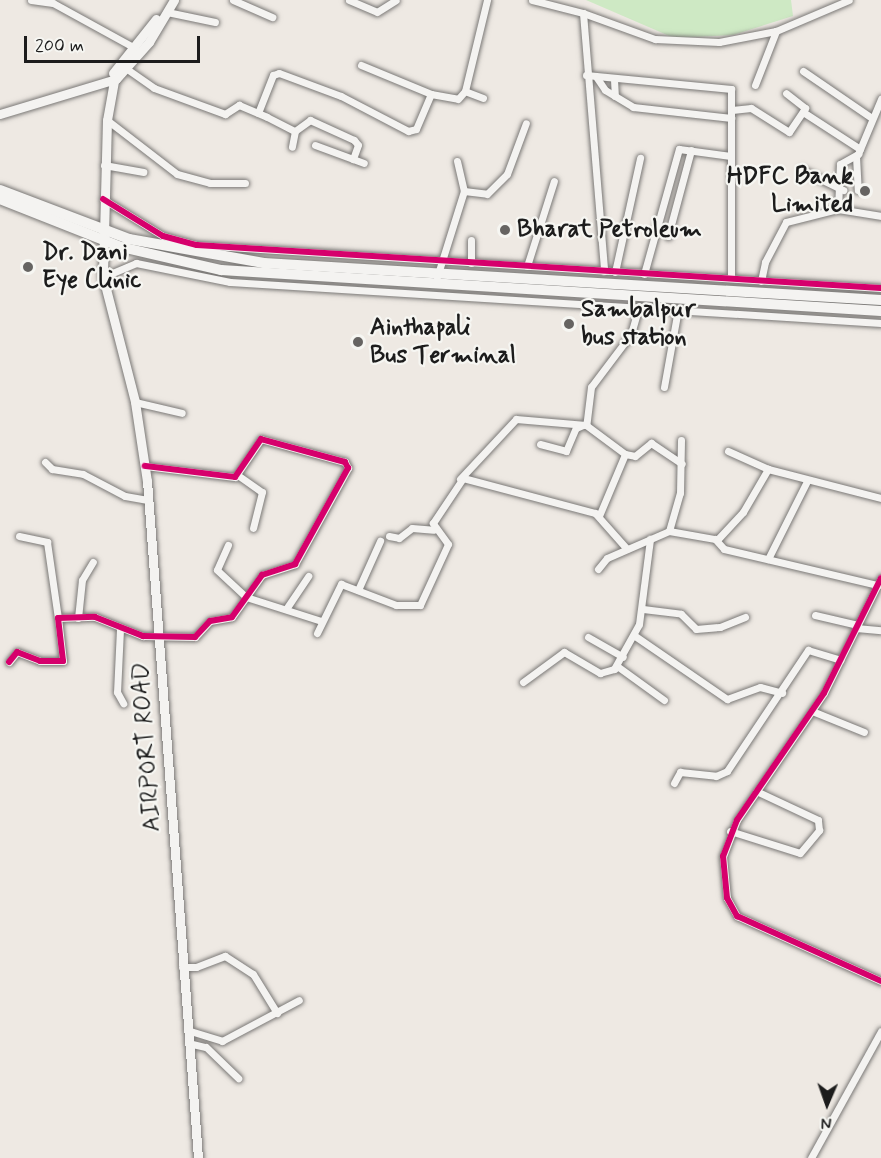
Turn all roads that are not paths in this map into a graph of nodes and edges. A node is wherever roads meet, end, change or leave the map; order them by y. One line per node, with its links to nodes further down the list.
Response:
1 (31, 0): 15 (street)
2 (167, 0): 15 (main road)
3 (174, 0): 10 (main road)
4 (233, 0): 12 (street)
5 (349, 0): 6 (street)
6 (396, 0)
7 (488, 0): 24 (street)
8 (532, 0): 11 (street)
9 (849, 0): 14 (street)
10 (168, 12): 13 (street); 17 (main road)
11 (584, 13): 14 (street); 20 (street)
12 (272, 17)
13 (215, 22)
14 (776, 31): 23 (street)
15 (135, 48): 19 (main road)
16 (361, 65): 26 (street)
17 (127, 69): 19 (main road); 32 (street)
18 (803, 71): 35 (street)
19 (116, 74): 33 (main road); 36 (main road, AIRPORT ROAD)
20 (586, 75): 21 (street); 67 (street)
21 (597, 78): 22 (street); 27 (street)
22 (614, 79): 27 (street); 30 (street)
23 (755, 85)
24 (465, 91): 26 (street); 28 (street)
25 (786, 93): 31 (street)
26 (431, 94): 32 (street)
27 (615, 96): 34 (street)
28 (483, 98)
29 (881, 99): 35 (street)
30 (732, 110): 31 (street); 34 (street)
31 (803, 112): 42 (street)
32 (258, 113): 38 (street)
33 (0, 114)
34 (731, 118): 43 (street)
35 (872, 118): 42 (street)
36 (106, 120): 48 (main road, AIRPORT ROAD); 52 (street)
37 (526, 123): 56 (street)
38 (295, 131): 40 (street); 45 (street)
39 (315, 145): 45 (street)
40 (292, 147)
41 (692, 150): 43 (street); 62 (street); 70 (street)
42 (858, 153): 54 (street); 55 (street)
43 (731, 156): 72 (street)
44 (640, 158): 68 (street)
45 (352, 159): 47 (street)
46 (457, 161): 56 (street)
47 (364, 163)
48 (104, 165): 50 (street); 58 (main road, AIRPORT ROAD)
49 (802, 170): 54 (street)
50 (143, 172)
51 (554, 181): 66 (street)
52 (245, 183)
53 (0, 190): 61 (highway)
54 (843, 190): 59 (street)
55 (858, 190)
56 (464, 191): 64 (street)
57 (0, 199): 61 (highway)
58 (103, 199): 61 (main road, AIRPORT ROAD); 64 (street)
59 (838, 209): 60 (street); 73 (street)
60 (881, 216)
61 (102, 236): 69 (highway); 71 (main road, AIRPORT ROAD); 75 (highway)
62 (668, 236)
63 (471, 240): 65 (street)
64 (441, 261): 65 (street); 69 (street)
65 (471, 263): 66 (street)
66 (527, 266): 67 (street)
67 (604, 271): 68 (street)
68 (615, 272): 70 (street)
69 (438, 274): 75 (street); 76 (highway)
70 (644, 274): 72 (street)
71 (103, 277): 75 (street); 82 (main road, AIRPORT ROAD)
72 (731, 278): 73 (street)
73 (761, 281): 74 (street)
74 (881, 288)
75 (433, 290): 77 (street); 79 (highway)
76 (881, 300)
77 (639, 306): 78 (street); 84 (street)
78 (678, 309): 80 (street); 81 (street)
79 (881, 311)
80 (881, 323)
81 (664, 387)
82 (135, 402): 83 (street); 91 (main road, AIRPORT ROAD)
83 (182, 413)
84 (586, 425): 86 (street); 88 (street); 94 (street)
85 (681, 440): 90 (street)
86 (540, 444)
87 (728, 451): 92 (street)
88 (625, 454): 90 (street); 98 (street)
89 (45, 462): 97 (street)
90 (682, 464): 101 (street)
91 (145, 466): 93 (street); 97 (main road, AIRPORT ROAD)
92 (768, 470): 95 (street); 105 (street)
93 (239, 476): 99 (street); 115 (street)
94 (460, 479): 98 (street); 100 (street)
95 (807, 481): 96 (street); 109 (street)
96 (881, 498)
97 (148, 500): 127 (main road, AIRPORT ROAD)
98 (599, 516): 108 (street)
99 (253, 528)
100 (433, 530): 103 (street); 114 (street)
101 (669, 531): 104 (street); 105 (street)
102 (19, 536): 120 (street)
103 (389, 536)
104 (650, 539): 108 (street); 117 (street)
105 (717, 540): 109 (street)
106 (380, 541): 114 (street)
107 (228, 545): 115 (street)
108 (627, 549): 111 (street)
109 (768, 559): 113 (street)
110 (93, 561): 121 (street)
111 (598, 569)
112 (308, 576): 116 (street)
113 (879, 582): 123 (street)
114 (358, 590): 122 (street)
115 (246, 597): 116 (street); 127 (street)
116 (286, 609): 122 (street)
117 (643, 609): 119 (street); 128 (street)
118 (815, 615): 123 (street)
119 (744, 617)
120 (61, 618): 121 (street); 132 (street)
121 (78, 618): 124 (street)
122 (321, 621): 126 (street)
123 (857, 627): 125 (street); 131 (street)
124 (120, 629): 127 (street); 137 (street)
125 (881, 630)
126 (318, 633)
127 (158, 636): 143 (main road, AIRPORT ROAD)
128 (635, 636): 130 (street); 135 (street)
129 (588, 637): 130 (street)
130 (623, 657): 133 (street)
131 (841, 660): 135 (street); 138 (street)
132 (9, 662)
133 (617, 666): 134 (street); 136 (street)
134 (523, 682)
135 (782, 693): 140 (street)
136 (664, 700)
137 (123, 703)
138 (812, 711): 139 (street); 141 (street)
139 (864, 732)
140 (674, 783)
141 (756, 790): 142 (street); 142 (street)
142 (730, 831): 144 (street)
143 (182, 967): 146 (street); 147 (main road, AIRPORT ROAD)
144 (881, 981)
145 (299, 1000): 146 (street)
146 (277, 1013): 147 (street)
147 (187, 1030): 149 (main road, AIRPORT ROAD)
148 (881, 1031): 152 (street)
149 (188, 1043): 150 (street); 151 (main road, AIRPORT ROAD)
150 (238, 1078)
151 (198, 1158)
152 (811, 1158)

